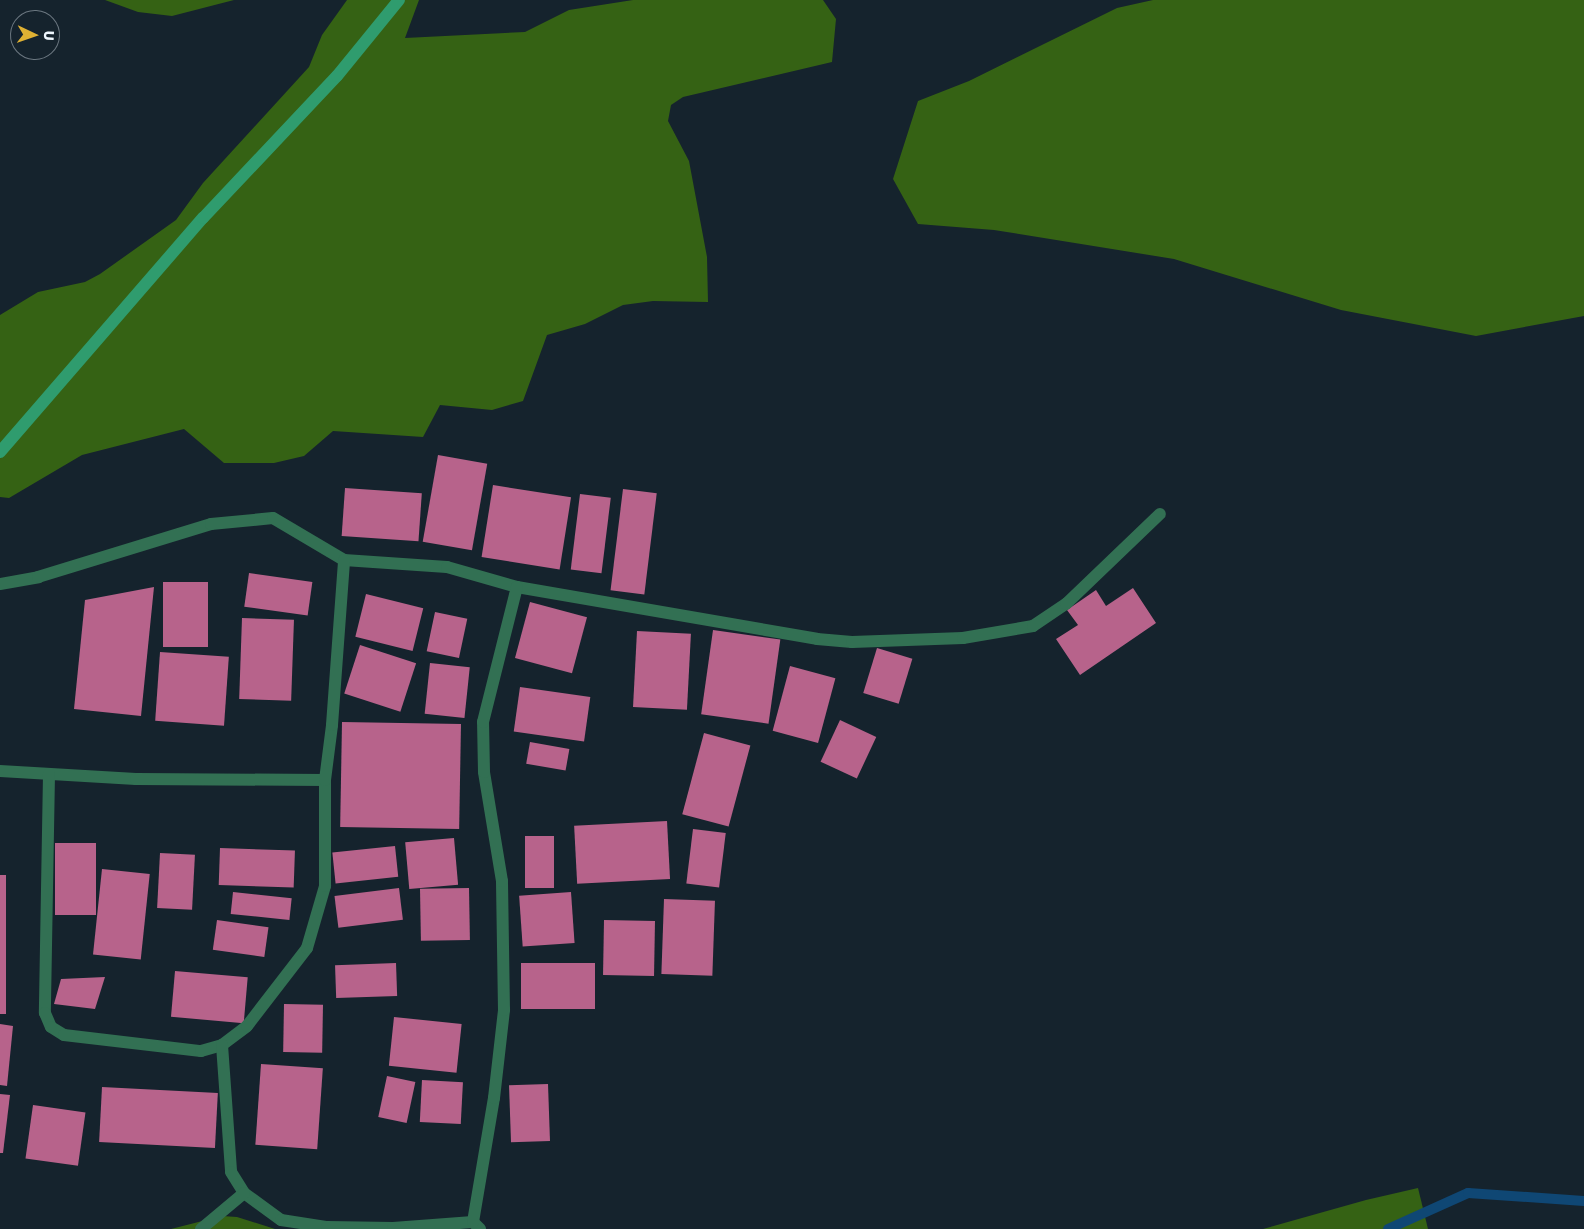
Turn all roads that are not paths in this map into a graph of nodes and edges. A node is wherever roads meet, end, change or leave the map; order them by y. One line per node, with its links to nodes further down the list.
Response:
1 (399, 0): 2 (street)
2 (0, 452)
3 (1160, 514): 6 (street)
4 (344, 560): 5 (street); 6 (street); 9 (street)
5 (0, 584)
6 (518, 587): 12 (street)
7 (0, 771): 8 (street)
8 (49, 774): 9 (street); 10 (street)
9 (325, 780): 10 (street)
10 (222, 1046): 11 (street)
11 (244, 1193): 12 (street); 13 (street)
12 (477, 1225)
13 (201, 1229)

